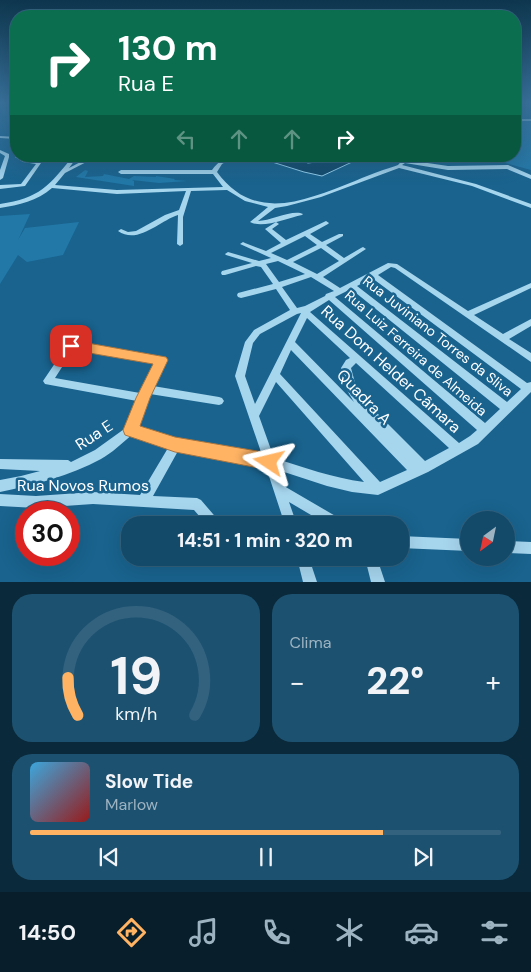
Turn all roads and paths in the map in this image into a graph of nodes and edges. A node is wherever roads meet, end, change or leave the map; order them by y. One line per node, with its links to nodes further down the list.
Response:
1 (3, 154): 2 (street); 12 (street)
2 (0, 162)
3 (34, 162): 16 (street)
4 (71, 162): 11 (street)
5 (84, 162): 11 (street)
6 (222, 162): 10 (street)
7 (401, 163): 8 (street); 13 (street); 21 (street)
8 (437, 167): 13 (street); 14 (street)
9 (120, 172): 10 (street)
10 (214, 172): 17 (street)
11 (63, 173): 15 (street)
12 (1, 174)
13 (432, 175): 19 (street)
14 (531, 177)
15 (52, 186): 18 (street); 20 (street)
16 (0, 187)
17 (228, 188): 18 (street); 21 (street)
18 (189, 190): 22 (street)
19 (531, 204)
20 (0, 206)
21 (273, 206): 24 (street)
22 (182, 211): 26 (street); 30 (street)
23 (300, 214): 24 (street)
24 (269, 222): 29 (street)
25 (326, 223): 27 (street)
26 (120, 231)
27 (305, 234): 29 (street); 32 (street)
28 (341, 235): 32 (street)
29 (285, 243): 34 (street)
30 (180, 244)
31 (243, 244): 34 (street)
32 (321, 245): 37 (street); 38 (street)
33 (363, 249): 37 (street)
34 (266, 253): 36 (street)
35 (228, 254): 39 (street)
36 (278, 258): 38 (street); 39 (street)
37 (342, 260): 42 (street)
38 (288, 262): 42 (street)
39 (261, 264): 40 (street); 45 (street, Rua Dom Helder Câmara)
40 (225, 274)
41 (372, 274): 43 (street); 50 (street); 57 (street)
42 (314, 275): 45 (street); 46 (street)
43 (351, 285): 46 (street); 60 (street, Rua Juviniano Torres da Sliva)
44 (531, 285): 50 (street)
45 (277, 286): 47 (street); 49 (street, Rua Dom Helder Câmara)
46 (338, 291): 48 (street)
47 (241, 295)
48 (329, 296): 49 (street); 63 (street, Rua Luiz Ferreira de Almeida)
49 (302, 310): 53 (street); 54 (street, Rua Dom Helder Câmara); 61 (street)
50 (468, 314): 52 (street)
51 (531, 322): 52 (street)
52 (504, 338): 55 (street)
53 (290, 343): 56 (street); 69 (street, Quadra A)
54 (356, 358): 65 (street, Rua Dom Helder Câmara); 69 (street)
55 (531, 358)
56 (275, 375): 61 (street); 71 (street)
57 (530, 387): 60 (street)
58 (145, 393): 58 (street, Rua E); 59 (street); 62 (street, Rua E)
59 (219, 400)
60 (508, 409): 63 (street)
61 (254, 416): 66 (street)
62 (131, 430): 64 (street); 68 (street, Rua E)
63 (485, 430): 65 (street)
64 (175, 444): 66 (street); 74 (street)
65 (458, 449): 69 (street)
66 (269, 462): 71 (street); 72 (street)
67 (0, 464): 68 (street)
68 (75, 466): 70 (street, Rua E)
69 (420, 470): 71 (street)
70 (0, 486)
71 (378, 489)
72 (279, 490): 76 (street); 77 (street)
73 (0, 500): 74 (street, Rua Novos Rumos)
74 (144, 500): 75 (street, Rua Novos Rumos)
75 (207, 516)
76 (288, 516)
77 (324, 516)
78 (409, 542): 79 (street)
79 (460, 545)
80 (515, 547): 81 (street)
81 (531, 548)
82 (305, 566): 84 (street)
83 (373, 566): 85 (street)
84 (310, 582)
85 (378, 582)

